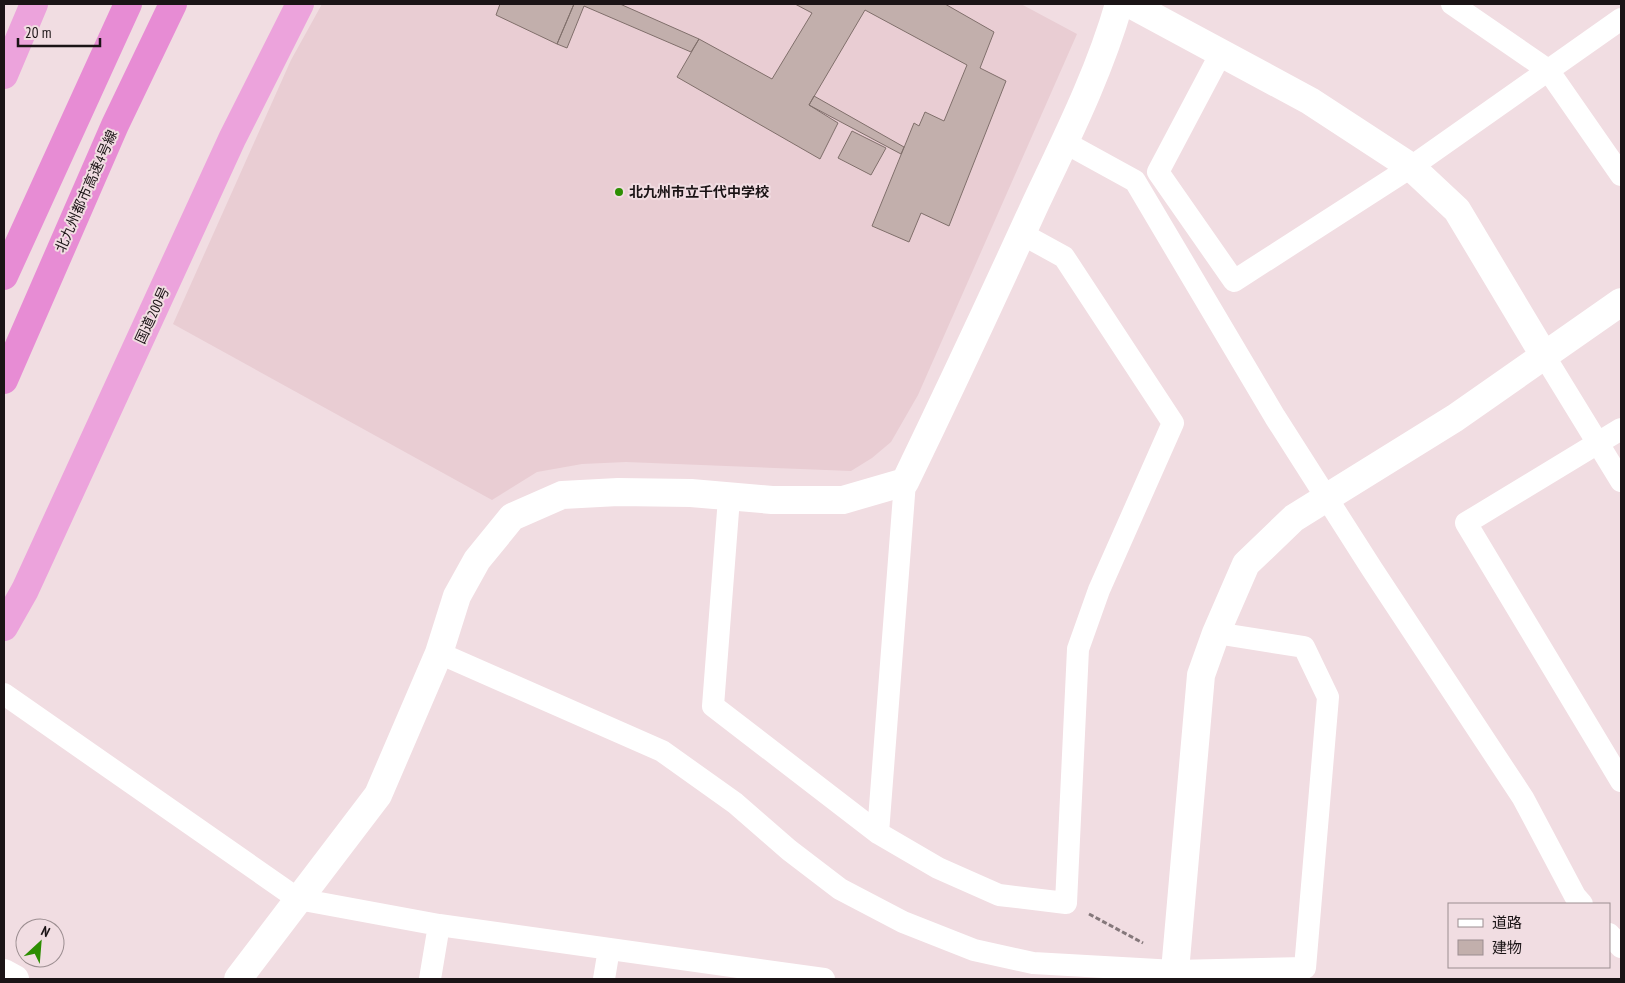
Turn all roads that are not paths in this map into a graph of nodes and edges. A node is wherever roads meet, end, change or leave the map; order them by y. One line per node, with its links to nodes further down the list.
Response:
1 (34, 4): 11 (highway)
2 (128, 4): 16 (highway)
3 (173, 4): 19 (highway, 北九州都市高速4号線)
4 (300, 4): 25 (highway, 国道200号)
5 (1119, 4): 12 (street)
6 (1130, 4): 9 (street)
7 (1452, 4): 10 (street)
8 (1621, 19): 10 (street)
9 (1221, 53): 13 (street); 13 (street)
10 (1548, 70): 13 (street); 14 (street)
11 (4, 75)
12 (1064, 142): 15 (street); 32 (street)
13 (1411, 167): 18 (street)
14 (1621, 175)
15 (1022, 234): 23 (street); 30 (street)
16 (4, 276)
17 (1621, 302): 18 (street)
18 (1545, 357): 21 (street); 26 (street)
19 (4, 380)
20 (1621, 429): 21 (street)
21 (1599, 443): 22 (street); 29 (street)
22 (1621, 481)
23 (905, 482): 24 (street); 30 (street)
24 (728, 498): 27 (street); 30 (street)
25 (4, 627)
26 (1216, 634): 37 (street); 37 (street)
27 (440, 653): 31 (street); 37 (street)
28 (4, 694): 31 (street)
29 (1621, 780)
30 (878, 833)
31 (298, 899): 33 (street); 40 (street)
32 (1581, 903)
33 (438, 925): 36 (street); 41 (street)
34 (1610, 935): 35 (street)
35 (1621, 948)
36 (609, 949): 42 (street); 43 (street)
37 (1175, 965)
38 (4, 973): 39 (street)
39 (15, 979)
40 (238, 979)
41 (430, 979)
42 (604, 979)
43 (824, 979)

